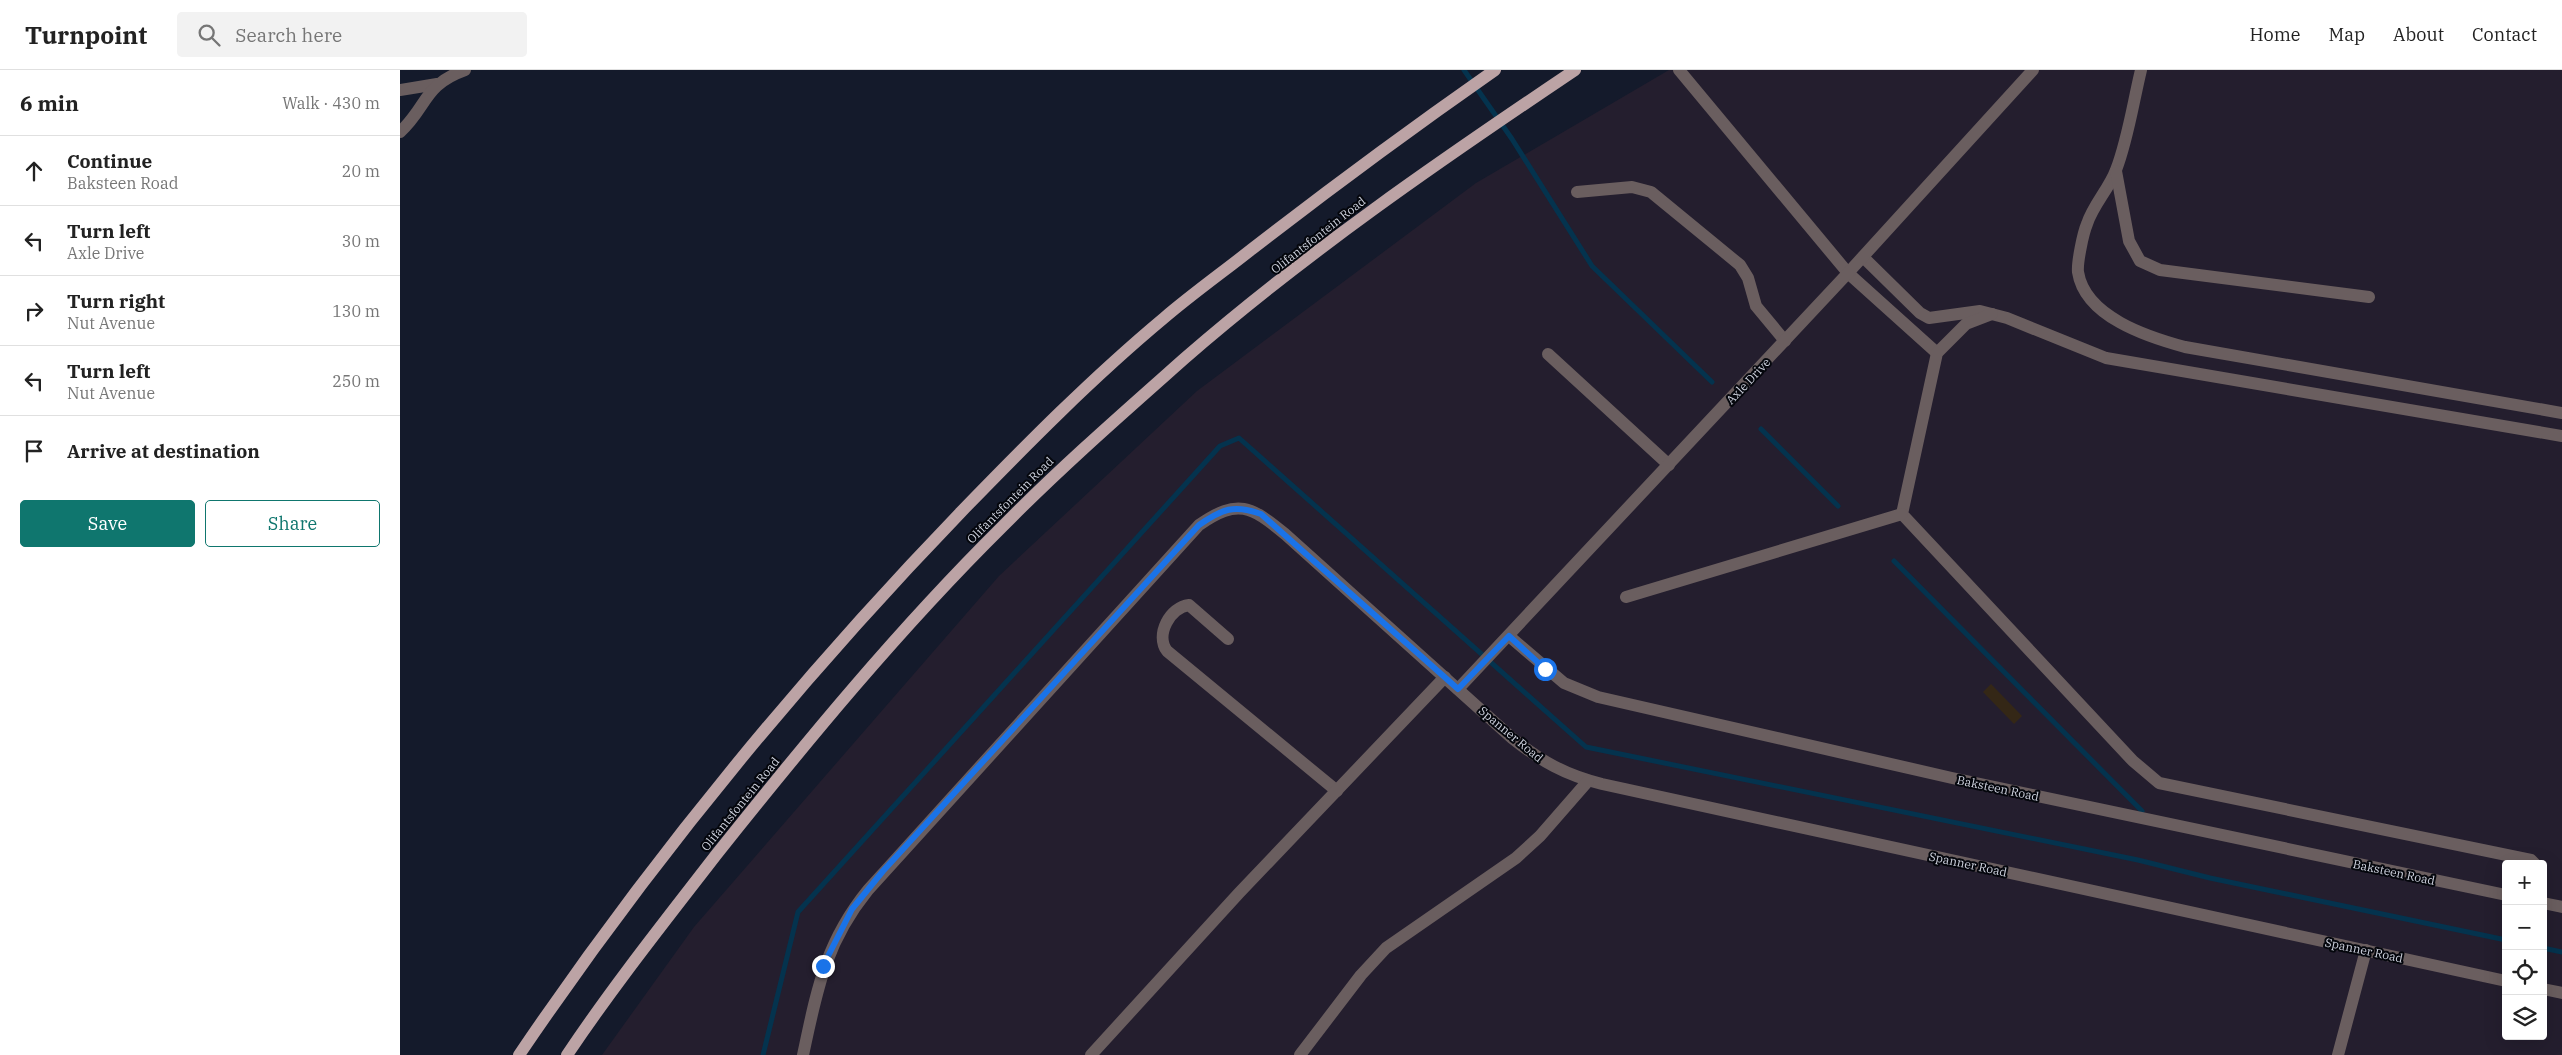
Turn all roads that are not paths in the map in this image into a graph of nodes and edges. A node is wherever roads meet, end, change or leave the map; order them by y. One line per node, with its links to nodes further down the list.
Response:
1 (466, 70): 7 (street)
2 (1575, 70): 39 (main road, Olifantsfontein Road)
3 (1679, 70): 13 (street)
4 (2033, 70): 12 (street, Axle Drive)
5 (2141, 70): 10 (street)
6 (1493, 72): 38 (main road, Olifantsfontein Road)
7 (437, 84): 8 (street); 9 (street)
8 (400, 90)
9 (400, 132)
10 (2116, 171): 14 (street); 19 (street)
11 (1577, 192): 16 (street)
12 (1863, 258): 13 (street, Axle Drive); 15 (street)
13 (1848, 273): 16 (street, Axle Drive); 17 (street)
14 (2369, 297)
15 (1992, 314): 17 (street); 20 (street)
16 (1785, 341): 21 (street, Axle Drive)
17 (1937, 352): 22 (street)
18 (1548, 354): 21 (street)
19 (2562, 413)
20 (2562, 436)
21 (1669, 465): 24 (street, Axle Drive)
22 (1902, 514): 23 (street); 30 (street)
23 (1626, 597)
24 (1509, 636): 27 (street, Axle Drive); 31 (street, Baksteen Road)
25 (1228, 638): 29 (street)
26 (1445, 677): 27 (street, Spanner Road); 29 (street); 40 (street, Spanner Road)
27 (1458, 689): 28 (street, Spanner Road)
28 (1588, 781): 34 (street, Spanner Road); 42 (street)
29 (1337, 791): 41 (street)
30 (2531, 860)
31 (2502, 894)
32 (2547, 904): 33 (street)
33 (2562, 908)
34 (2366, 950): 35 (street, Spanner Road); 43 (street)
35 (2502, 980)
36 (2547, 990): 37 (street)
37 (2562, 993)
38 (518, 1055)
39 (567, 1055)
40 (803, 1055)
41 (1091, 1055)
42 (1300, 1055)
43 (2338, 1055)

